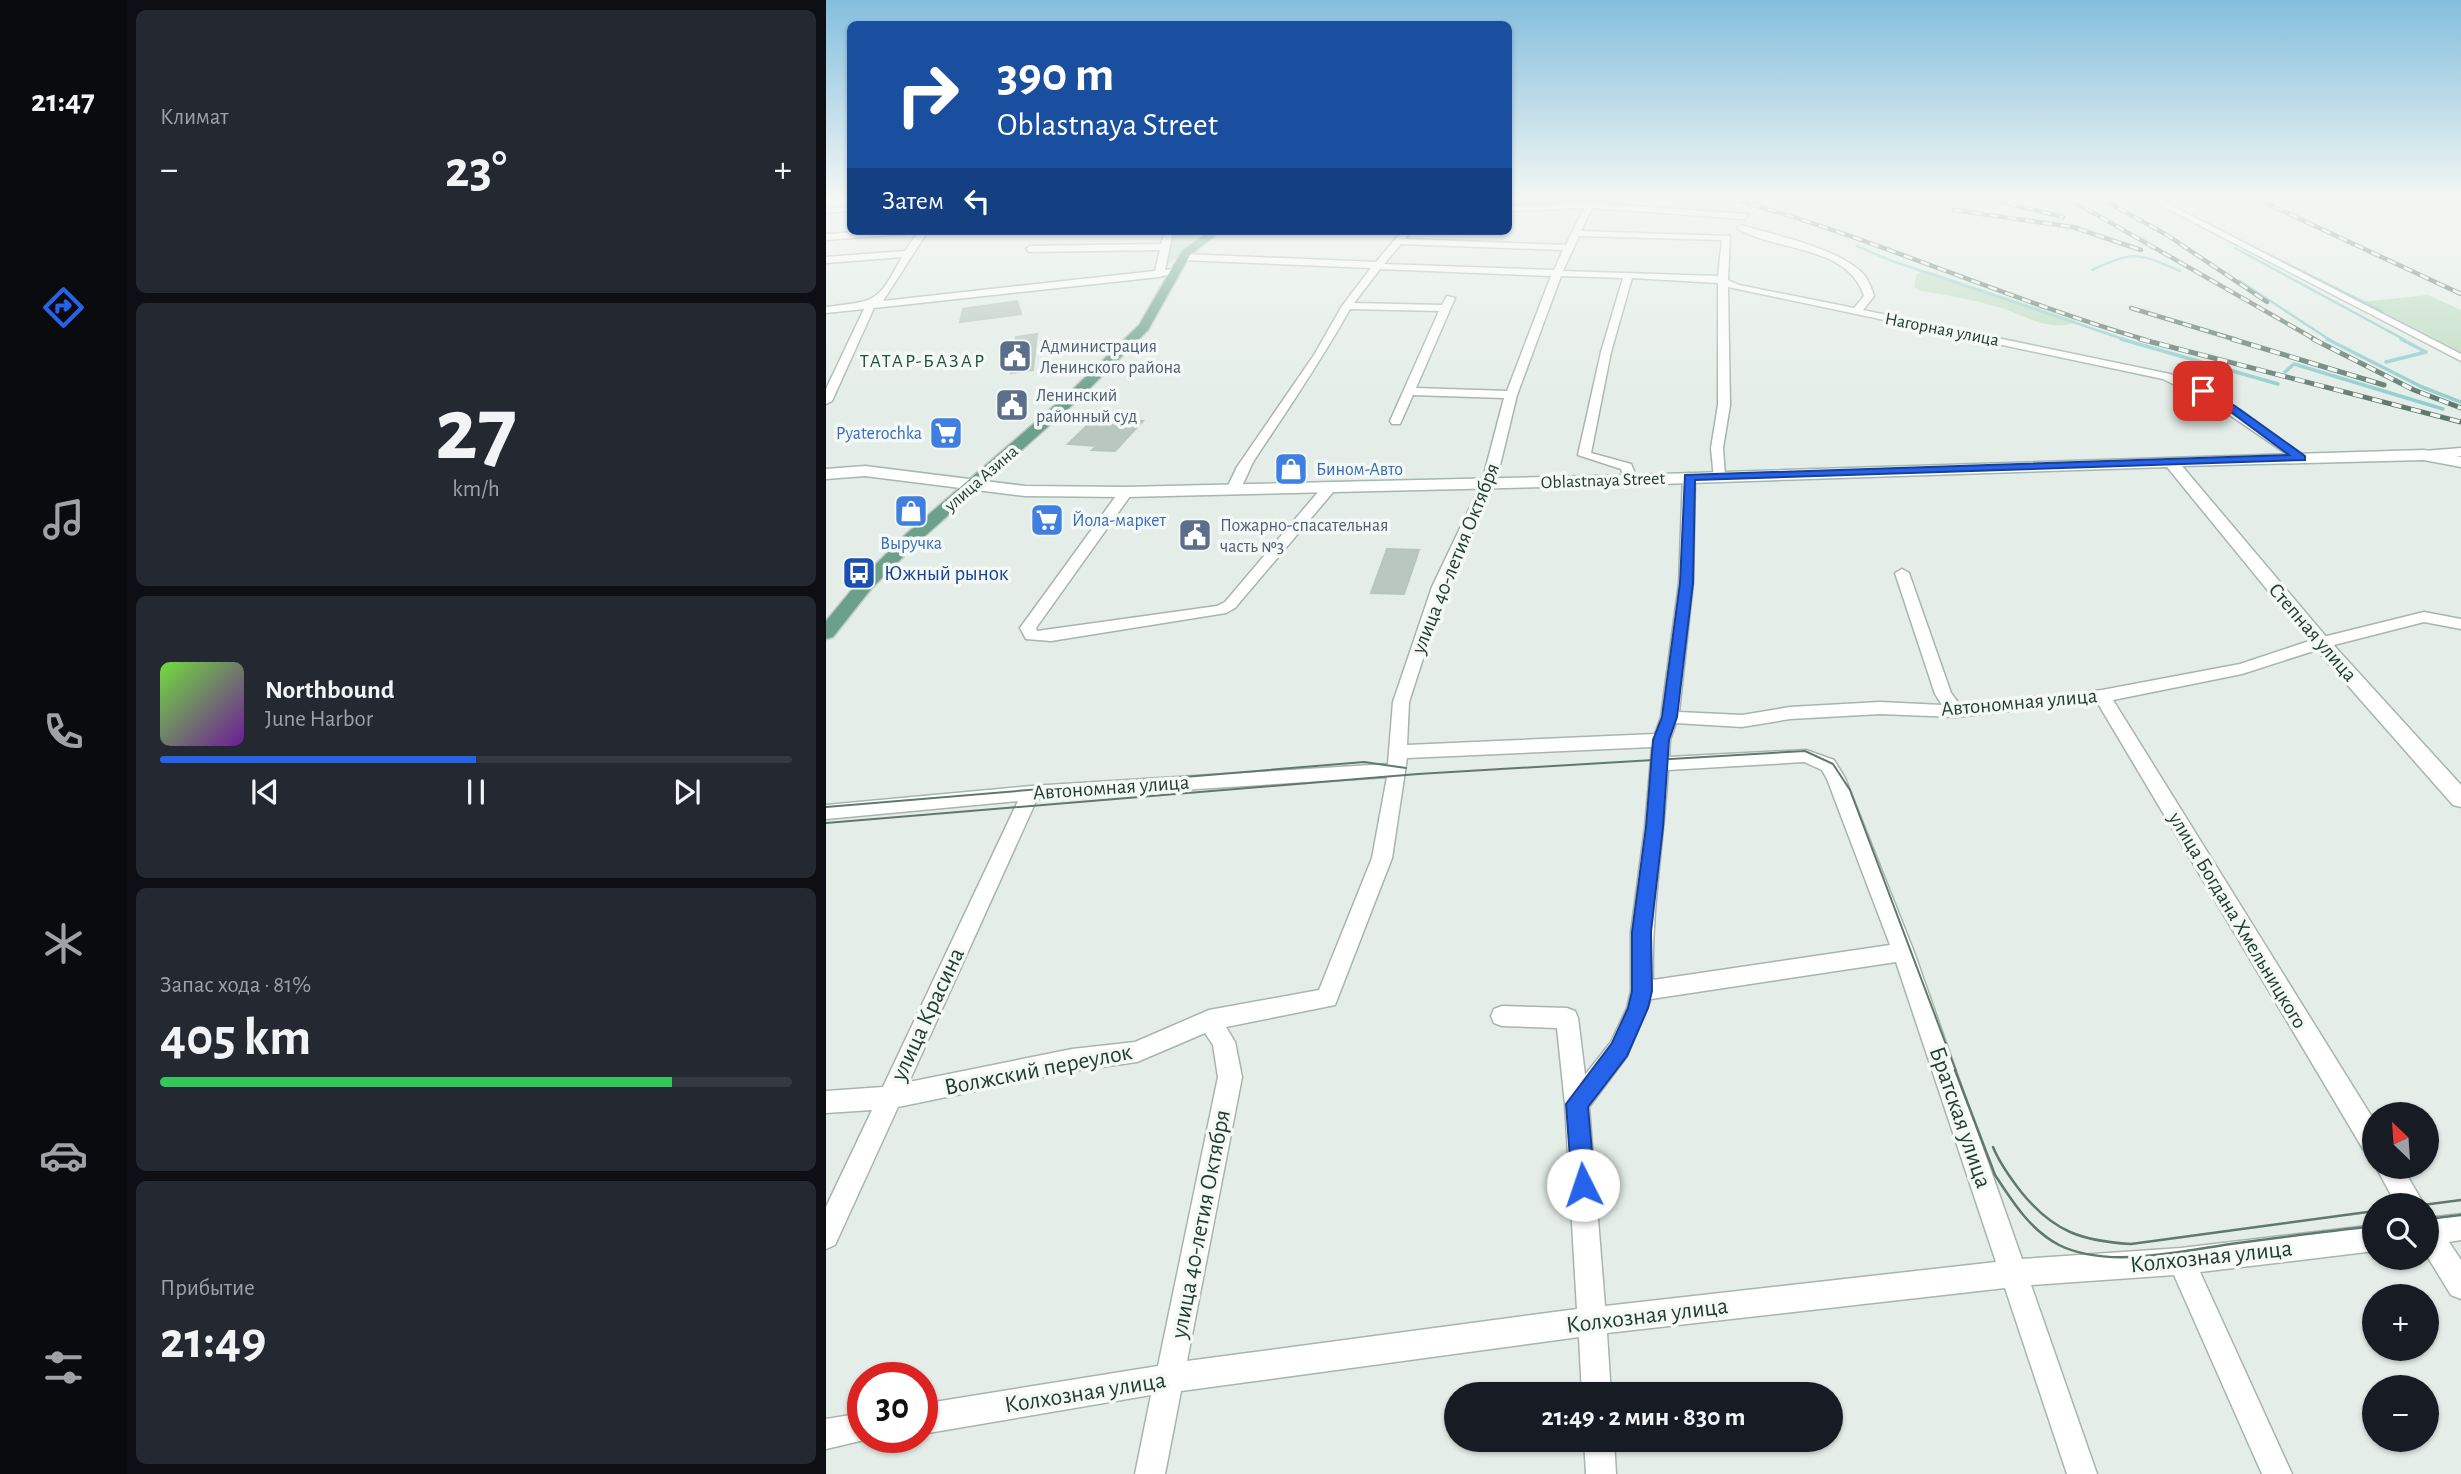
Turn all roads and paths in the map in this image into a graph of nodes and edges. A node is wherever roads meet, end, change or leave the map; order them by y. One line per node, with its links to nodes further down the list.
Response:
1 (899, 268): 15 (street)
2 (1160, 268): 12 (street)
3 (1177, 268): 10 (main road, улица Азина)
4 (1376, 268): 16 (street)
5 (1386, 268): 11 (street, Нагорная улица)
6 (1559, 268): 11 (street, улица 40-летия Октября)
7 (1723, 268): 14 (street)
8 (1848, 268): 18 (street)
9 (2286, 268): 19 (street)
10 (1174, 272): 12 (street); 34 (main road, улица Азина)
11 (1557, 273): 13 (street, Нагорная улица); 21 (street, улица 40-летия Октября)
12 (1159, 274): 15 (street)
13 (1628, 276): 14 (street, Нагорная улица); 32 (street)
14 (1724, 281): 18 (street, Нагорная улица); 30 (street)
15 (871, 304): 17 (street); 22 (street)
16 (1347, 306): 20 (street); 36 (street)
17 (826, 310)
18 (1856, 313): 26 (street, Нагорная улица)
19 (2461, 358)
20 (1410, 391): 21 (street); 23 (street)
21 (1510, 395): 33 (street, улица 40-летия Октября)
22 (826, 401)
23 (1396, 421)
24 (2461, 453): 25 (street)
25 (2424, 455): 26 (main road, Oblastnaya Street); 28 (main road, Oblastnaya Street)
26 (2301, 458): 27 (main road, Oblastnaya Street)
27 (2170, 461): 30 (main road, Oblastnaya Street); 41 (main road, Степная улица)
28 (2461, 462)
29 (826, 474): 34 (main road, Oblastnaya Street)
30 (1719, 476): 31 (main road, Oblastnaya Street)
31 (1689, 477): 32 (main road, Oblastnaya Street); 44 (street)
32 (1631, 480): 33 (main road, Oblastnaya Street)
33 (1489, 482): 35 (main road, Oblastnaya Street); 46 (street, улица 40-летия Октября)
34 (975, 484): 37 (main road, Oblastnaya Street); 40 (main road, улица Азина)
35 (1329, 488): 36 (main road, Oblastnaya Street); 37 (street)
36 (1233, 490): 37 (main road, Oblastnaya Street)
37 (1126, 492)
38 (1902, 573): 43 (street)
39 (2461, 624): 41 (street, Автономная улица)
40 (826, 633)
41 (2321, 643): 42 (street, Автономная улица); 49 (main road, Степная улица)
42 (2102, 696): 43 (street, Автономная улица); 59 (street, улица Богдана Хмельницкого)
43 (1955, 711): 44 (street, Автономная улица)
44 (1670, 717): 45 (street)
45 (1661, 740): 46 (street, Автономная улица); 47 (street)
46 (1397, 761): 48 (street, Автономная улица); 53 (street, улица 40-летия Октября)
47 (1658, 764): 51 (street, Братская улица); 52 (street)
48 (1031, 793): 50 (street, Автономная улица); 56 (street, улица Красина)
49 (2461, 799)
50 (826, 812)
51 (1903, 952): 52 (street); 66 (street, Братская улица)
52 (1642, 991): 58 (street)
53 (1327, 998): 55 (street, Волжский переулок)
54 (1502, 1016): 58 (street)
55 (1209, 1020): 56 (street, Волжский переулок); 69 (street, улица 40-летия Октября)
56 (888, 1098): 57 (street, Волжский переулок); 62 (street, улица Красина)
57 (826, 1101)
58 (1577, 1104): 68 (street)
59 (2362, 1124)
60 (2461, 1227): 61 (street)
61 (2439, 1230)
62 (826, 1236)
63 (2362, 1240): 65 (street, Колхозная улица)
64 (2439, 1251): 67 (street)
65 (2181, 1261): 66 (street, Колхозная улица); 78 (street)
66 (2016, 1273): 68 (street, Колхозная улица); 77 (street, Братская улица)
67 (2461, 1286)
68 (1593, 1321): 69 (street, Колхозная улица); 70 (street)
69 (1169, 1378): 71 (street, Колхозная улица); 75 (street, улица 40-летия Октября)
70 (1596, 1382)
71 (938, 1416)
72 (847, 1431): 73 (street)
73 (826, 1434)
74 (1600, 1452): 76 (street)
75 (1150, 1474)
76 (1601, 1474)
77 (2082, 1474)
78 (2277, 1474)

